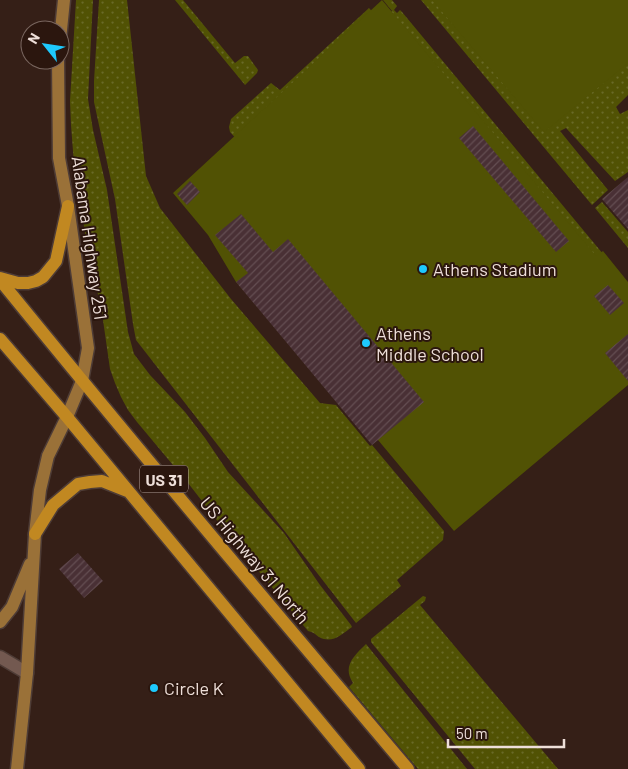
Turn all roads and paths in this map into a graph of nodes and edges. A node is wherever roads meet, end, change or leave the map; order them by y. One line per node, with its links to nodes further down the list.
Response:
1 (64, 0): 2 (street)
2 (62, 20)
3 (58, 70): 4 (street, Alabama Highway 251)
4 (68, 206): 5 (main road); 7 (street, Alabama Highway 251)
5 (0, 279): 7 (main road, US Highway 31 North / US 31)
6 (0, 339): 8 (main road, US 31)
7 (82, 381): 8 (street, Alabama Highway 251); 17 (main road, US Highway 31 North / US 31)
8 (67, 417): 9 (main road, US 31); 10 (street, Alabama Highway 251)
9 (130, 492): 10 (main road); 16 (main road, US 31)
10 (35, 534): 11 (street, Alabama Highway 251)
11 (34, 554): 12 (street); 14 (street, Alabama Highway 251)
12 (0, 622)
13 (0, 657): 14 (street)
14 (27, 672): 15 (street, Alabama Highway 251)
15 (17, 769)
16 (359, 769)
17 (408, 769)

